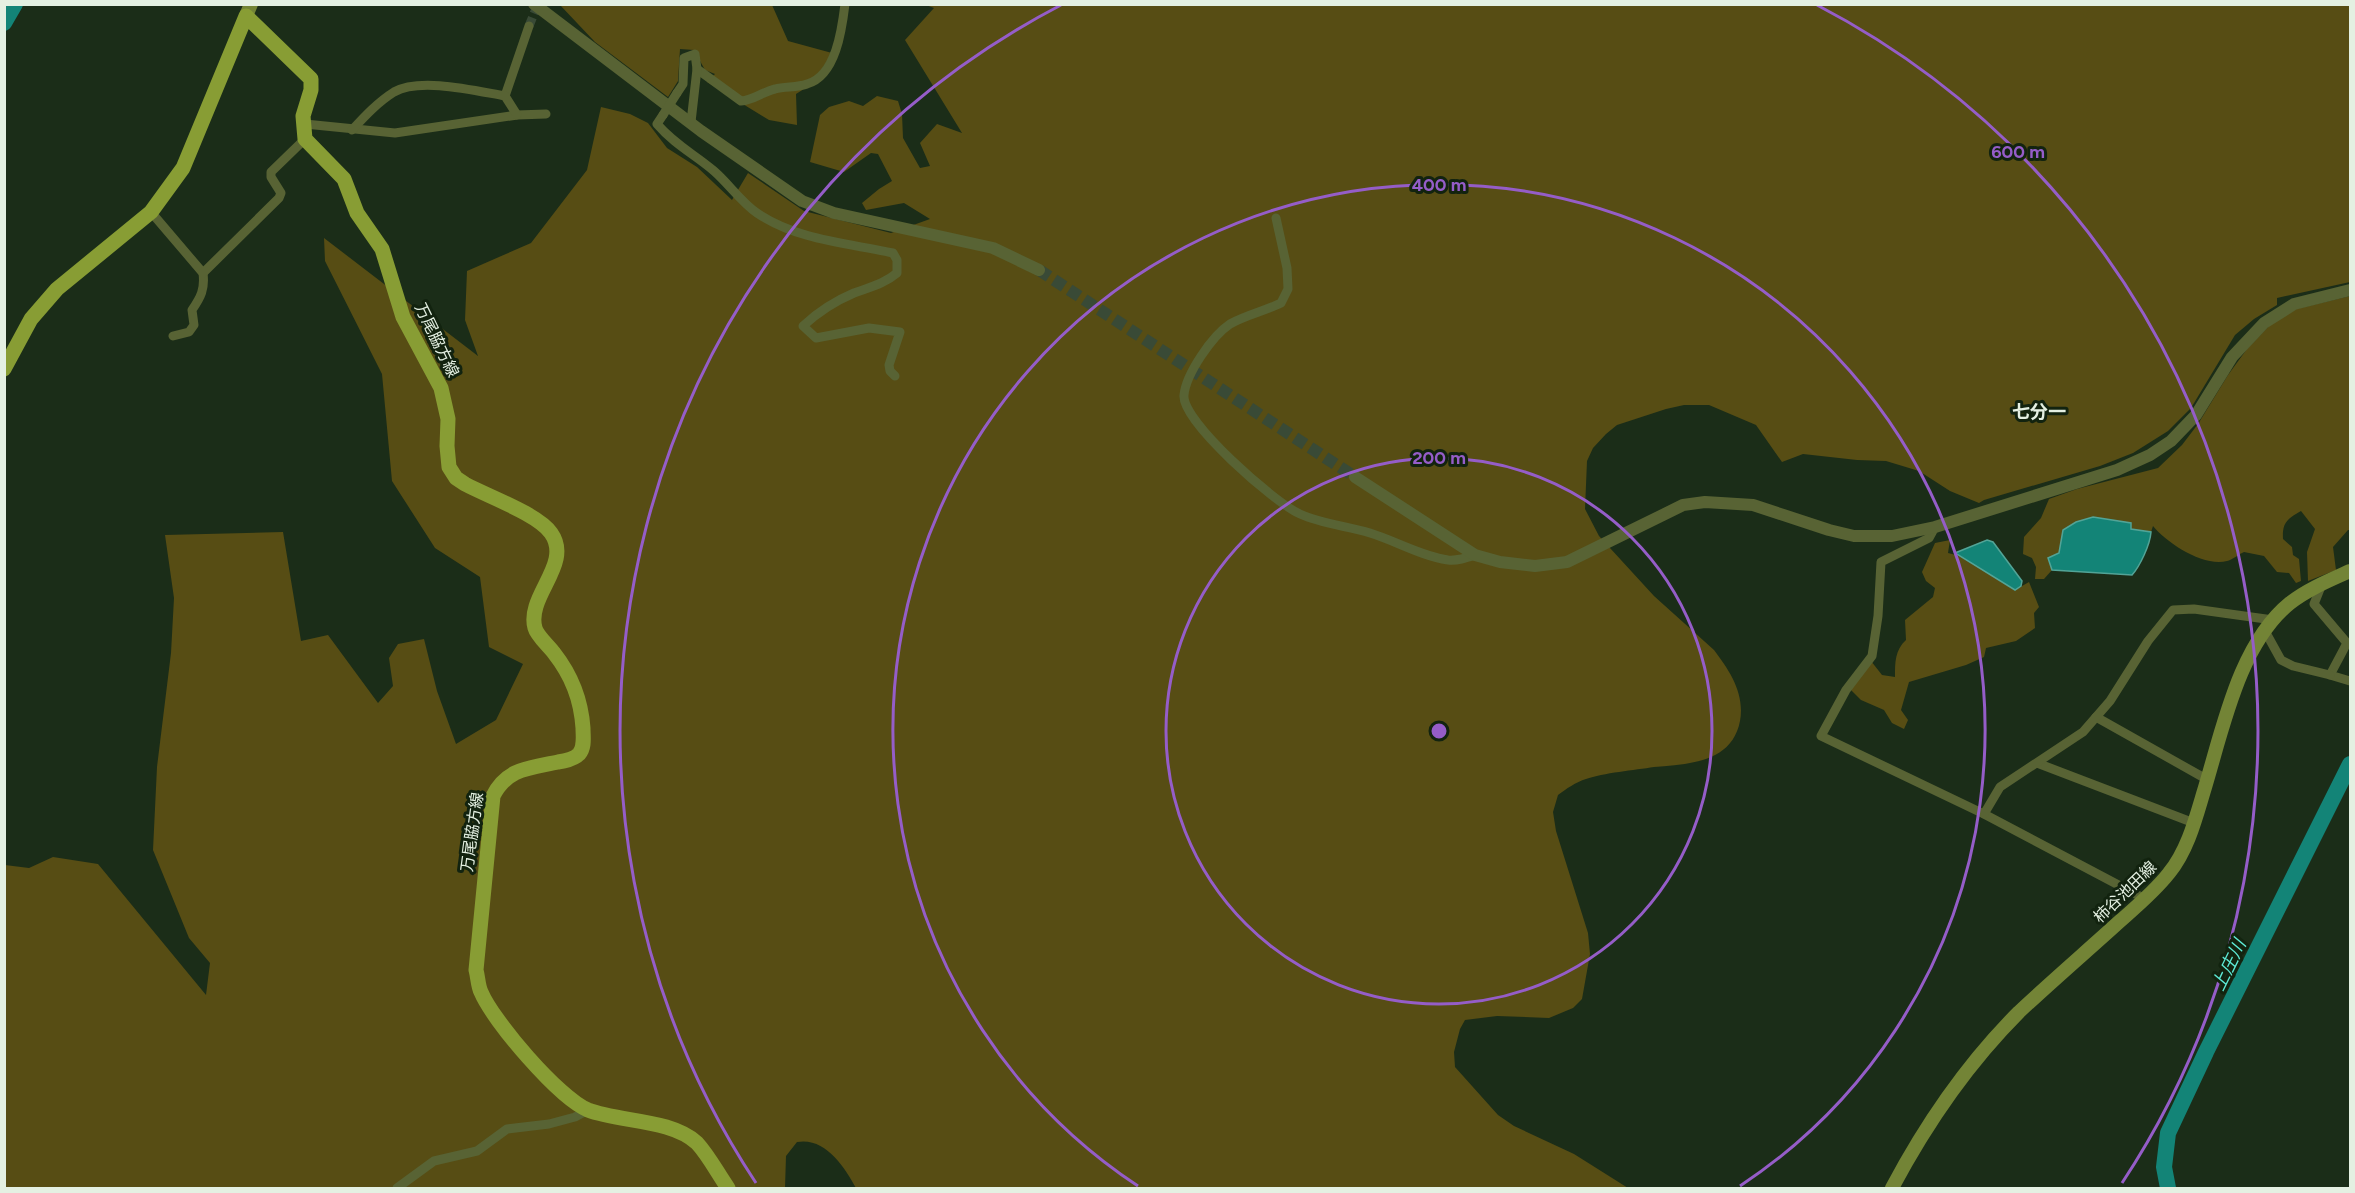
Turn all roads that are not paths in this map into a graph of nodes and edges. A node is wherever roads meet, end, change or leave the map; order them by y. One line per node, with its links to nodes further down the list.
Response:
1 (534, 4): 9 (street)
2 (845, 4): 5 (street)
3 (249, 10): 11 (main road); 12 (main road)
4 (529, 26): 6 (street)
5 (697, 69): 9 (street); 19 (street, bridge)
6 (505, 96): 8 (street); 10 (street)
7 (546, 114): 8 (street)
8 (517, 115): 10 (street)
9 (691, 122): 14 (street)
10 (352, 130): 11 (street)
11 (305, 131): 15 (street); 34 (main road, 万尾脇方線)
12 (151, 212): 15 (street); 18 (main road)
13 (1276, 218): 22 (street)
14 (1039, 270)
15 (203, 273): 17 (street)
16 (2350, 290): 21 (street)
17 (173, 336)
18 (4, 369)
19 (895, 376)
20 (1355, 477): 22 (street)
21 (1935, 527): 22 (street); 31 (street)
22 (1474, 555)
23 (2350, 571): 24 (main road, 柿谷池田線)
24 (2322, 584): 25 (main road, 柿谷池田線); 26 (street)
25 (2269, 626): 26 (street); 28 (street); 30 (main road, 柿谷池田線)
26 (2330, 675): 27 (street)
27 (2350, 681)
28 (2096, 717): 29 (street); 30 (street)
29 (2037, 763): 31 (street); 32 (street)
30 (2208, 780): 32 (main road, 柿谷池田線)
31 (1984, 814): 33 (street)
32 (2194, 823): 33 (main road, 柿谷池田線)
33 (2145, 899): 37 (main road, 柿谷池田線)
34 (588, 1110): 35 (street); 36 (main road, 万尾脇方線)
35 (397, 1188)
36 (728, 1188)
37 (1892, 1188)

